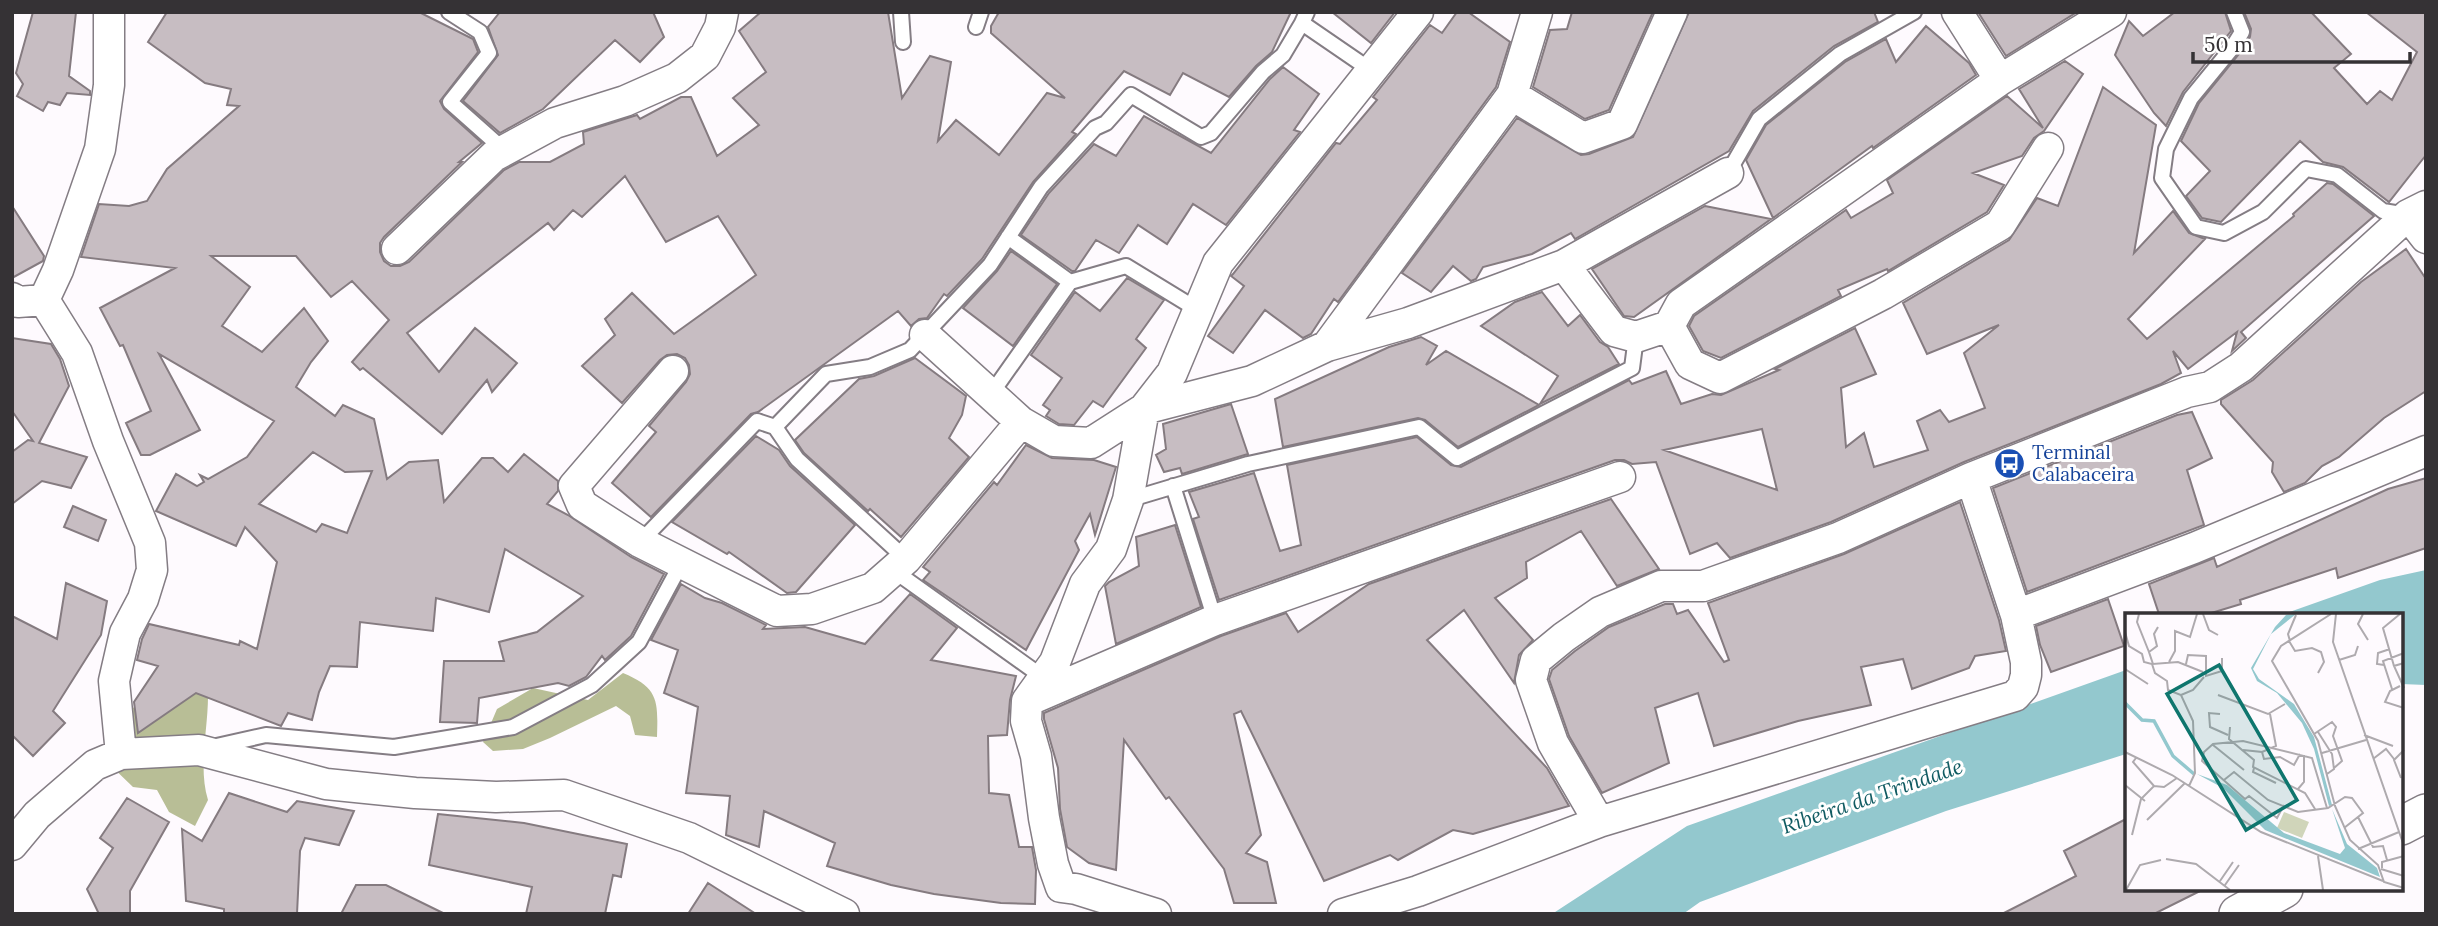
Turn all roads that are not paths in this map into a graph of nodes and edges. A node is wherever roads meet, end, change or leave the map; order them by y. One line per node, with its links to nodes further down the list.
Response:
1 (109, 12): 28 (street)
2 (449, 12): 20 (lane)
3 (901, 12): 15 (lane)
4 (981, 12): 14 (lane)
5 (1418, 12): 16 (street)
6 (1537, 12): 18 (street)
7 (1672, 12): 18 (street)
8 (1914, 12): 21 (lane)
9 (1957, 12): 17 (street)
10 (2110, 12): 17 (street)
11 (2234, 12): 22 (lane)
12 (728, 17): 20 (street)
13 (1304, 18): 16 (lane); 23 (lane)
14 (976, 27)
15 (904, 41)
16 (1372, 71): 29 (street)
17 (2000, 80): 30 (street)
18 (1512, 95): 33 (street)
19 (2048, 148): 30 (street)
20 (504, 150): 24 (street)
21 (1728, 173): 25 (street)
22 (2420, 220): 41 (street)
23 (1008, 237): 26 (lane); 31 (lane)
24 (397, 249)
25 (1564, 265): 32 (street); 33 (street)
26 (1070, 282): 29 (lane); 35 (lane)
27 (12, 298): 28 (street)
28 (44, 300): 51 (street)
29 (1198, 310): 36 (street)
30 (1669, 327): 32 (street)
31 (925, 335): 35 (street); 38 (lane)
32 (1636, 337): 42 (lane)
33 (1327, 346): 36 (street)
34 (673, 371): 44 (street)
35 (991, 394): 37 (street)
36 (1144, 409): 37 (street); 43 (street)
37 (1021, 422): 46 (street)
38 (775, 427): 44 (lane); 46 (lane)
39 (2426, 451): 47 (street)
40 (1620, 477): 48 (street)
41 (1971, 478): 47 (street); 53 (street)
42 (1173, 486): 43 (lane); 48 (lane)
43 (1128, 500): 49 (street)
44 (639, 542): 45 (street)
45 (682, 562): 46 (street); 50 (lane)
46 (900, 564): 49 (lane)
47 (2016, 615): 53 (street)
48 (1215, 620): 49 (street)
49 (1035, 690): 57 (street)
50 (199, 750): 51 (street); 58 (street)
51 (121, 754): 55 (street)
52 (2426, 813): 54 (street)
53 (1599, 822): 60 (street)
54 (2403, 825)
55 (12, 845)
56 (2280, 891): 61 (street)
57 (1080, 901): 59 (street)
58 (844, 914)
59 (1156, 914)
60 (1343, 914)
61 (2238, 914)

